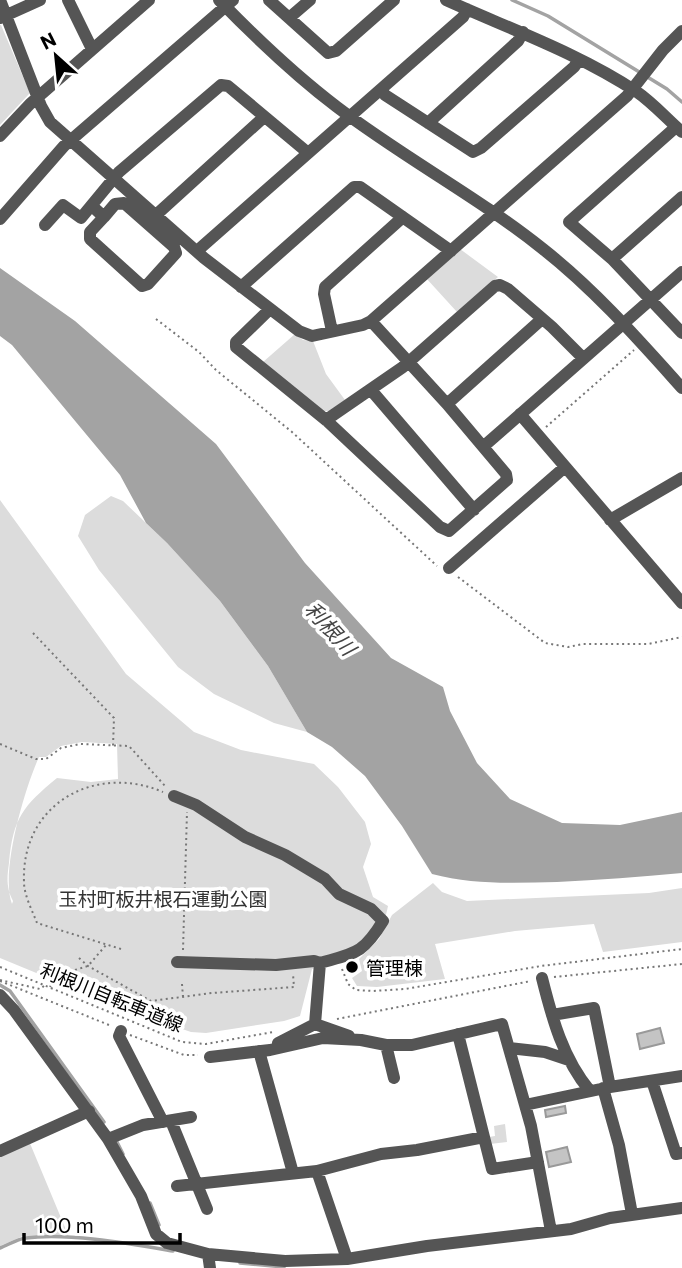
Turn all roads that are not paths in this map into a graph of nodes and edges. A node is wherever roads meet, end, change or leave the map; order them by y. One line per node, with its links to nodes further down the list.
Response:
1 (0, 0): 11 (street)
2 (40, 0): 11 (street)
3 (68, 0): 15 (street)
4 (270, 0): 12 (street)
5 (310, 0): 12 (street)
6 (394, 0): 12 (street)
7 (446, 0): 10 (street)
8 (142, 2): 15 (street)
9 (226, 2): 20 (street); 25 (street)
10 (467, 9): 14 (street); 18 (street)
11 (3, 17): 19 (street)
12 (289, 19)
13 (682, 31): 17 (street)
14 (523, 32): 16 (street); 22 (street)
15 (92, 49): 19 (street)
16 (579, 60): 17 (street); 22 (street)
17 (636, 85): 23 (street); 30 (street)
18 (381, 89): 20 (street); 22 (street)
19 (39, 96): 24 (street); 25 (street)
20 (350, 116): 26 (street); 30 (street)
21 (264, 117): 26 (street); 27 (street); 31 (street)
22 (428, 123)
23 (679, 129): 38 (street)
24 (0, 136)
25 (71, 141): 27 (street); 34 (street)
26 (307, 152): 36 (street)
27 (113, 179): 29 (street); 31 (street)
28 (682, 197): 38 (street)
29 (88, 210): 32 (street); 35 (street)
30 (495, 213): 37 (street); 45 (street)
31 (156, 215): 36 (street)
32 (104, 217): 32 (street)
33 (403, 217): 37 (street); 40 (street); 46 (street)
34 (0, 219)
35 (45, 225)
36 (197, 251): 40 (street)
37 (451, 251): 44 (street)
38 (612, 259): 41 (street)
39 (682, 272): 41 (street)
40 (241, 287): 42 (street)
41 (651, 299): 45 (street); 47 (street)
42 (270, 309): 46 (street); 54 (street)
43 (542, 319): 48 (street); 49 (street); 52 (street)
44 (371, 321): 46 (street); 49 (street)
45 (624, 323): 48 (street); 50 (street)
46 (332, 331)
47 (682, 333)
48 (583, 358): 53 (street)
49 (409, 362): 51 (street); 52 (street)
50 (682, 388)
51 (371, 390): 54 (street); 58 (street)
52 (447, 404): 55 (street)
53 (520, 415): 55 (street); 56 (street)
54 (326, 421): 58 (street)
55 (484, 446): 58 (street)
56 (565, 467): 59 (street); 60 (street)
57 (682, 478): 59 (street)
58 (474, 510)
59 (610, 520): 61 (street)
60 (449, 568)
61 (682, 603)
62 (174, 796): 64 (street)
63 (180, 962): 64 (street)
64 (320, 963): 68 (street)
65 (541, 979): 67 (street)
66 (0, 995): 82 (street)
67 (552, 1015): 76 (street); 80 (street)
68 (315, 1024): 71 (street); 74 (street)
69 (121, 1031): 84 (street)
70 (458, 1034): 72 (street); 73 (street); 85 (street)
71 (360, 1040): 72 (street); 74 (street)
72 (386, 1045): 78 (street)
73 (509, 1048): 76 (street); 81 (street)
74 (264, 1051): 75 (street); 91 (street)
75 (210, 1057)
76 (569, 1060): 80 (street)
77 (682, 1076): 79 (street)
78 (394, 1078)
79 (652, 1081): 80 (street); 88 (street)
80 (601, 1089): 81 (street); 96 (street)
81 (525, 1105): 89 (street)
82 (89, 1111): 86 (street); 87 (street)
83 (191, 1116): 84 (street)
84 (167, 1122): 86 (street); 92 (street)
85 (484, 1137): 89 (street); 90 (street)
86 (108, 1139): 98 (street)
87 (0, 1151)
88 (682, 1153)
89 (538, 1162): 97 (street)
90 (317, 1171): 91 (street); 99 (street)
91 (293, 1173): 92 (street)
92 (198, 1184): 93 (street); 95 (street)
93 (177, 1186)
94 (682, 1208): 96 (street)
95 (207, 1209)
96 (632, 1214): 97 (street)
97 (551, 1231): 99 (street)
98 (208, 1254): 99 (street); 100 (street)
99 (347, 1259)
100 (210, 1268)

